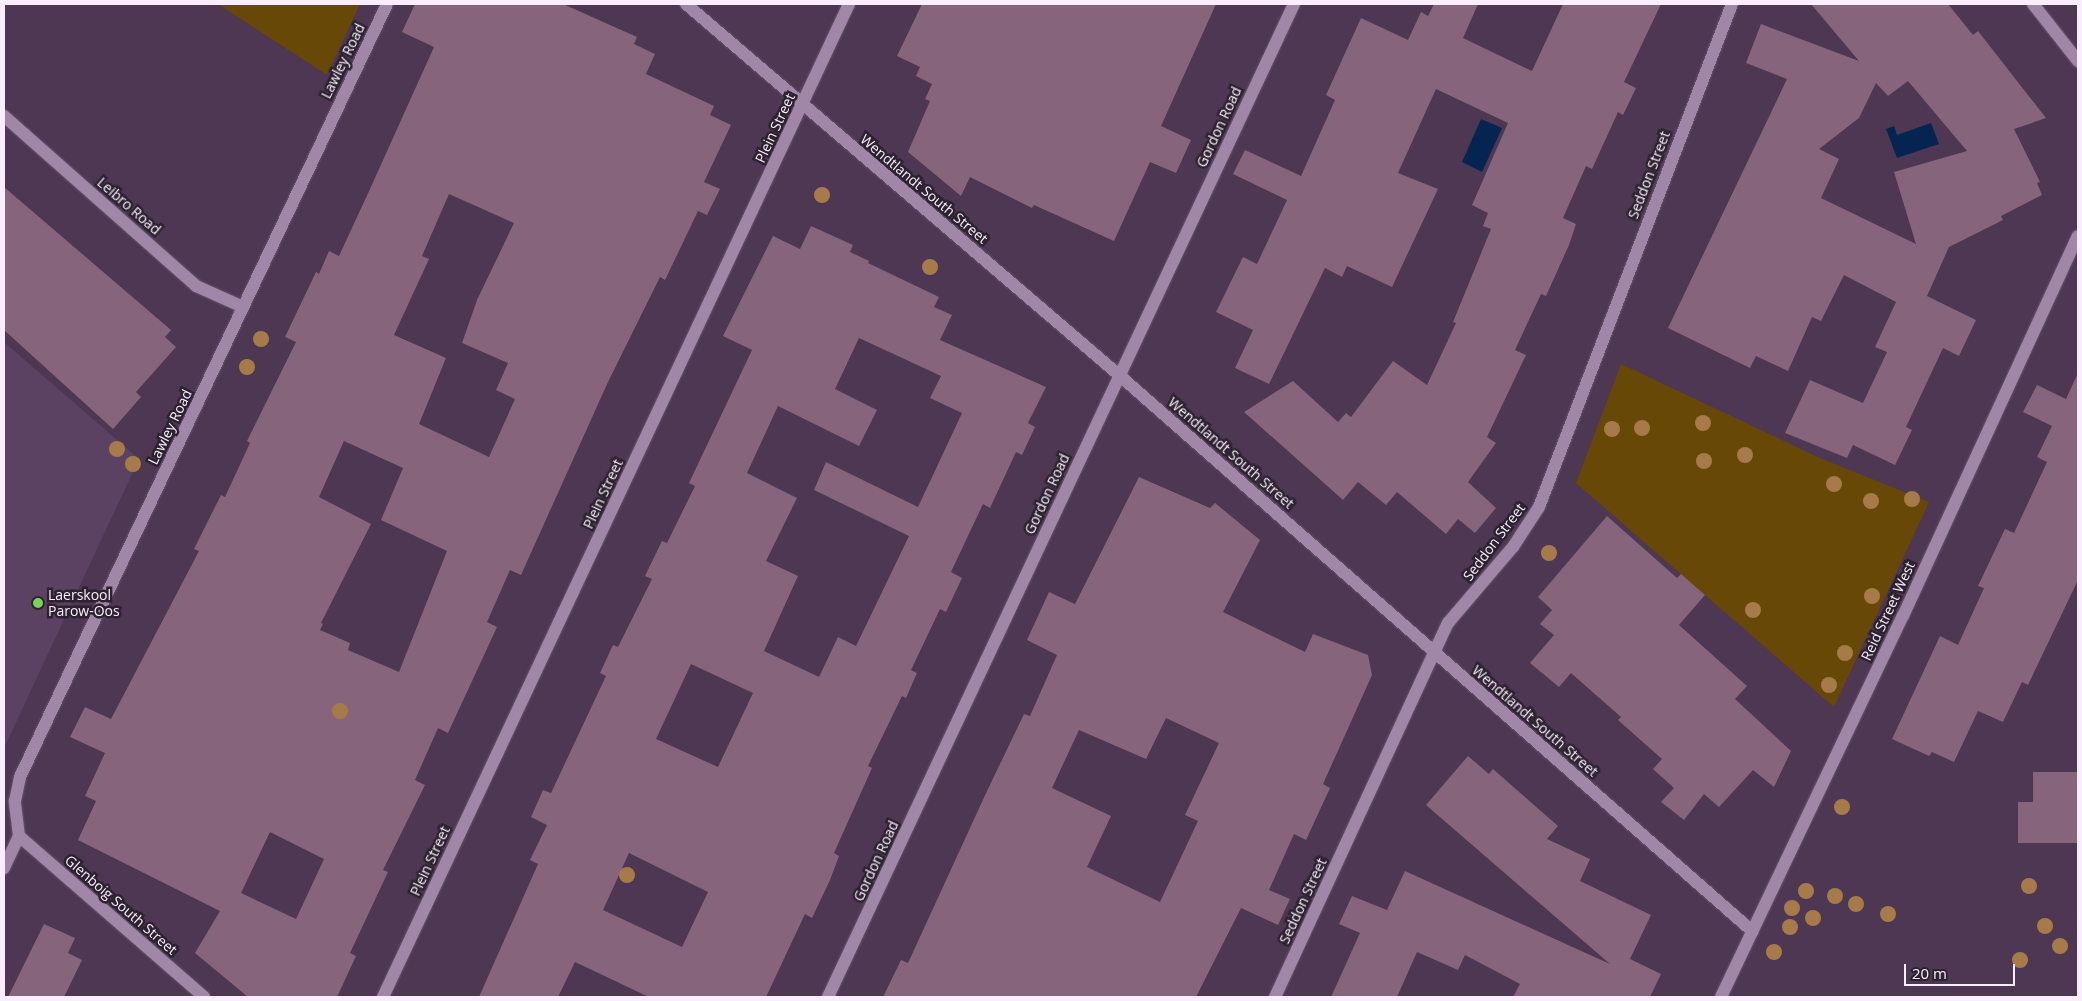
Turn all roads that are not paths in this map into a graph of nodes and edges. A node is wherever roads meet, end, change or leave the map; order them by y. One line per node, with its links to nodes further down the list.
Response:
1 (387, 4): 11 (street, Lawley Road)
2 (686, 4): 8 (street, Wendtlandt South Street)
3 (849, 4): 8 (street, Plein Street)
4 (1294, 4): 12 (street, Gordon Road)
5 (1732, 4): 13 (street, Seddon Street)
6 (2033, 4): 7 (street)
7 (2078, 61)
8 (803, 105): 12 (street, Wendtlandt South Street); 18 (street, Plein Street)
9 (4, 116): 11 (street, Leibro Road)
10 (2078, 236): 16 (street, Reid Street West)
11 (243, 307): 14 (street, Lawley Road)
12 (1119, 375): 13 (street, Wendtlandt South Street); 19 (street, Gordon Road)
13 (1434, 652): 16 (street, Wendtlandt South Street); 20 (street, Seddon Street)
14 (19, 836): 15 (street); 17 (street, Glenboig South Street)
15 (4, 868)
16 (1752, 931): 21 (street, Reid Street West)
17 (204, 997)
18 (382, 997)
19 (828, 997)
20 (1275, 997)
21 (1721, 997)

